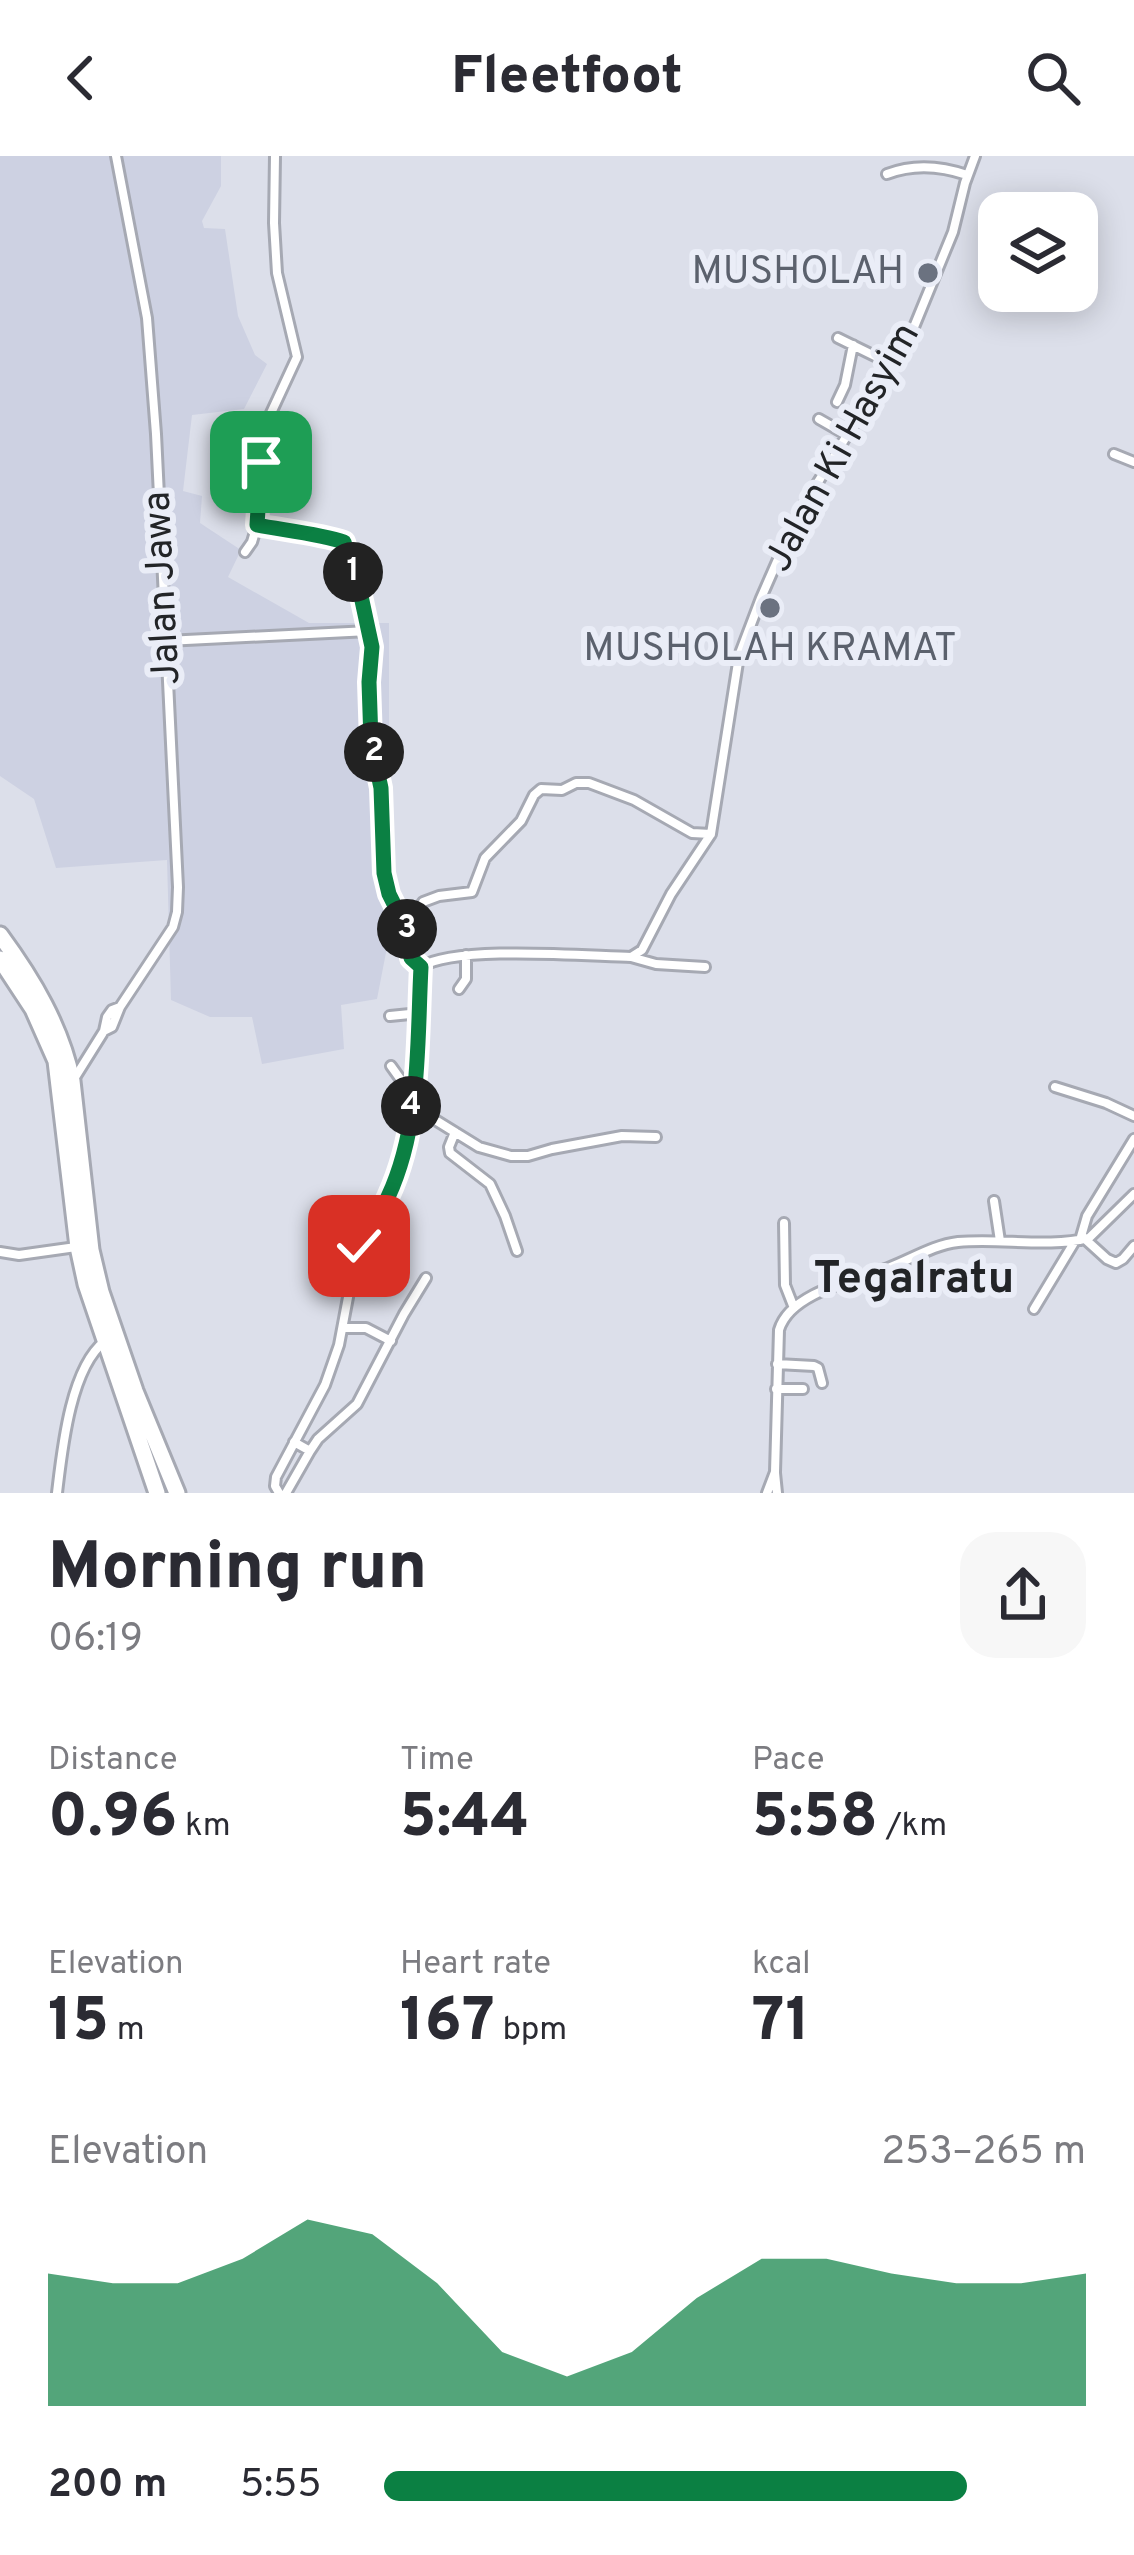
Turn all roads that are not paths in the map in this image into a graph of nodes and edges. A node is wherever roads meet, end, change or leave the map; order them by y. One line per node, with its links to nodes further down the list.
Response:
1 (116, 156): 17 (street, Jalan Jawa)
2 (275, 156): 14 (street)
3 (975, 156): 5 (street, Jalan Ki Hasyim)
4 (887, 174): 5 (street)
5 (968, 175): 8 (street, Jalan Ki Hasyim)
6 (838, 338): 7 (street)
7 (853, 345): 8 (street); 9 (street)
8 (890, 363): 11 (street, Jalan Ki Hasyim)
9 (837, 402)
10 (819, 419): 11 (street)
11 (847, 436): 18 (street, Jalan Ki Hasyim)
12 (1114, 454): 13 (street)
13 (1134, 462)
14 (257, 525): 15 (street); 16 (street)
15 (245, 551)
16 (370, 632): 17 (street); 20 (street)
17 (166, 641): 30 (street, Jalan Jawa)
18 (711, 834): 20 (street); 22 (street, Jalan Ki Hasyim)
19 (0, 935): 29 (highway)
20 (408, 935): 24 (street)
21 (466, 955): 22 (street); 24 (street); 26 (street)
22 (632, 957): 25 (street)
23 (0, 958): 29 (highway)
24 (421, 967): 27 (street)
25 (705, 967)
26 (459, 989)
27 (419, 1013): 28 (street); 35 (street)
28 (390, 1016)
29 (51, 1031): 31 (highway); 46 (highway)
30 (89, 1055): 31 (street); 33 (street, Jalan Jawa)
31 (67, 1058): 33 (highway)
32 (391, 1066): 35 (street)
33 (72, 1082): 53 (highway)
34 (1055, 1087): 36 (street)
35 (411, 1105): 37 (street); 52 (street)
36 (1134, 1116)
37 (454, 1132): 38 (street); 47 (street)
38 (656, 1137)
39 (1134, 1139): 44 (street)
40 (1134, 1194): 44 (street)
41 (994, 1201): 43 (street)
42 (784, 1223): 50 (street)
43 (1000, 1240): 44 (street); 50 (street)
44 (1080, 1240): 45 (street); 51 (street)
45 (1134, 1246)
46 (78, 1247): 48 (street); 53 (highway)
47 (517, 1251)
48 (0, 1252)
49 (426, 1278): 54 (street)
50 (794, 1308): 55 (street)
51 (1034, 1309)
52 (343, 1328): 54 (street); 59 (street)
53 (111, 1340): 62 (street); 63 (highway); 64 (highway)
54 (391, 1341): 60 (street)
55 (777, 1364): 56 (street); 57 (street)
56 (822, 1383)
57 (776, 1389): 58 (street); 61 (street)
58 (803, 1389)
59 (294, 1442): 60 (street); 65 (street)
60 (310, 1451): 65 (street)
61 (775, 1472): 66 (street); 67 (street)
62 (57, 1493)
63 (158, 1493)
64 (177, 1493)
65 (283, 1493)
66 (767, 1493)
67 (778, 1493)

